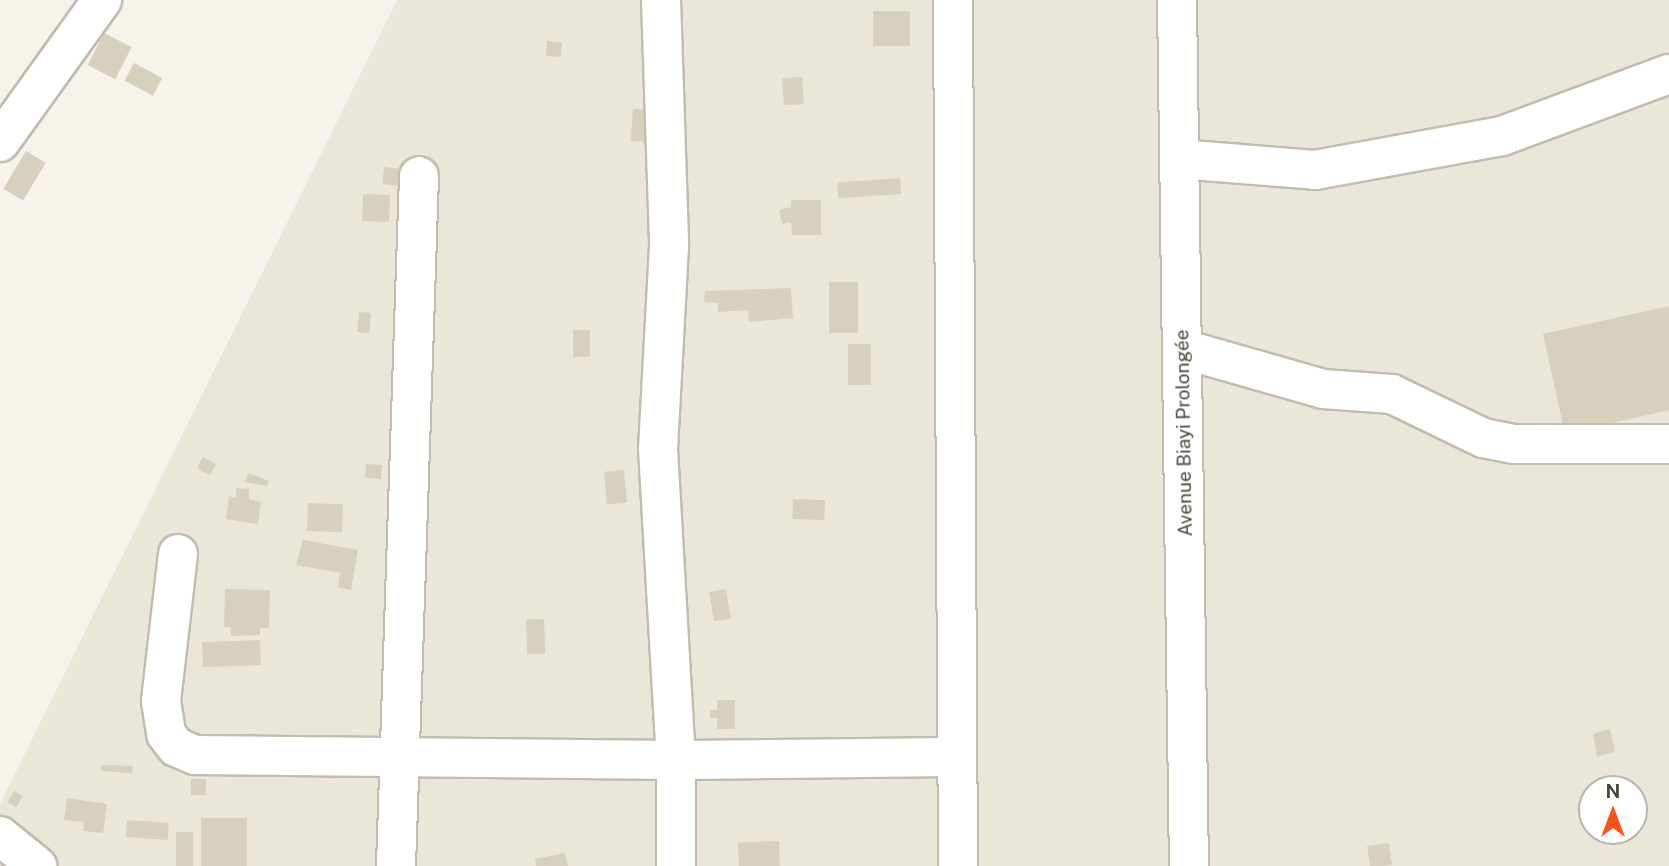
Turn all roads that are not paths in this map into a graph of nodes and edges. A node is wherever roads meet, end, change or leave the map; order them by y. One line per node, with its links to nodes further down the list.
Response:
1 (102, 0): 6 (street)
2 (661, 0): 14 (street)
3 (953, 0): 13 (street)
4 (1177, 0): 7 (street, Avenue Biayi Prolongée)
5 (1669, 74): 7 (street)
6 (0, 142)
7 (1180, 159): 9 (street, Avenue Biayi Prolongée)
8 (419, 176): 12 (street)
9 (1183, 349): 10 (street); 20 (street, Avenue Biayi Prolongée)
10 (1669, 444)
11 (178, 554): 12 (street)
12 (402, 757): 14 (street); 17 (street)
13 (954, 757): 14 (street); 19 (street)
14 (676, 760): 18 (street)
15 (0, 836): 16 (street)
16 (37, 866)
17 (396, 866)
18 (676, 866)
19 (958, 866)
20 (1189, 866)

